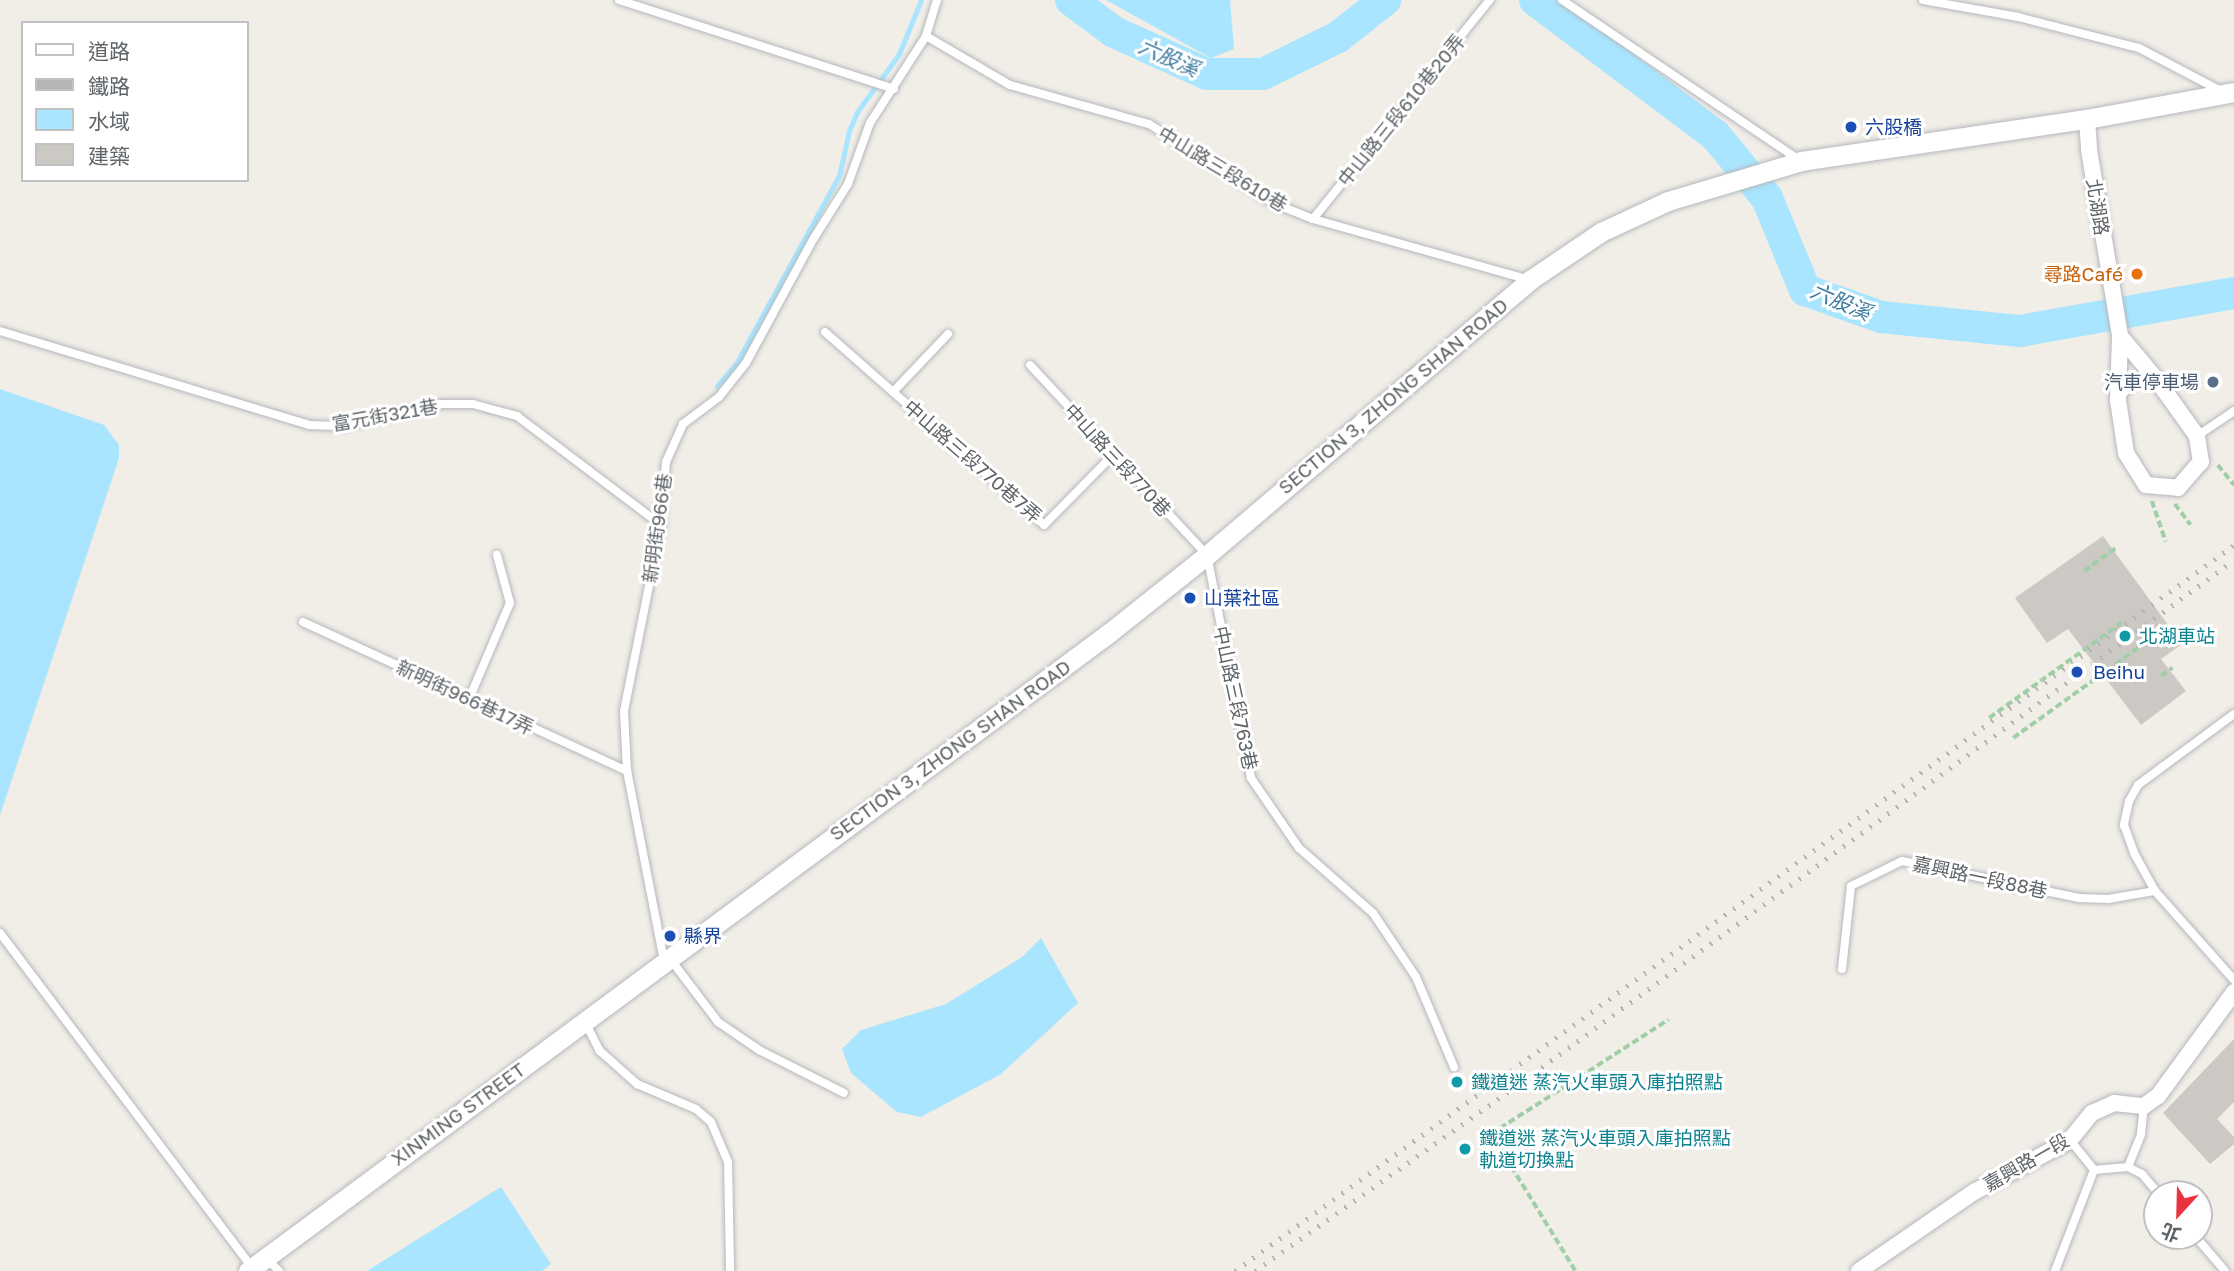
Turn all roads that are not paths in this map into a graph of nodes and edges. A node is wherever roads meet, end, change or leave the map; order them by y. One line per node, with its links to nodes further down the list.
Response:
1 (619, 0): 7 (lane)
2 (937, 0): 6 (lane, 新明街966巷)
3 (1490, 0): 11 (lane, 中山路三段610巷20弄)
4 (1562, 0): 10 (lane)
5 (1923, 0): 8 (lane)
6 (926, 36): 7 (lane, 新明街966巷); 11 (lane, 中山路三段610巷)
7 (894, 89): 24 (lane, 新明街966巷)
8 (2229, 92): 9 (street, SECTION 3, ZHONG SHAN ROAD)
9 (2087, 119): 10 (street, SECTION 3, ZHONG SHAN ROAD); 16 (street, 北湖路)
10 (1801, 161): 12 (street, SECTION 3, ZHONG SHAN ROAD)
11 (1313, 219): 12 (lane, 中山路三段610巷)
12 (1530, 280): 26 (street, SECTION 3, ZHONG SHAN ROAD)
13 (0, 331): 24 (lane, 富元街321巷)
14 (825, 332): 19 (lane, 中山路三段770巷7弄)
15 (948, 334): 19 (lane, 中山路三段770巷7弄)
16 (2120, 337): 18 (street); 20 (street, 北湖路)
17 (1030, 365): 23 (lane, 中山路三段770巷)
18 (2156, 379): 20 (lane); 22 (street)
19 (893, 392): 23 (lane, 中山路三段770巷7弄)
20 (2118, 400): 22 (street, 北湖路)
21 (2234, 411): 22 (lane)
22 (2197, 436)
23 (1112, 456): 26 (lane, 中山路三段770巷)
24 (661, 525): 30 (lane, 新明街966巷)
25 (497, 555): 28 (lane)
26 (1207, 555): 33 (street, SECTION 3, ZHONG SHAN ROAD); 38 (lane, 中山路三段763巷)
27 (303, 622): 28 (lane, 新明街966巷17弄)
28 (469, 699): 30 (lane, 新明街966巷17弄)
29 (2234, 714): 31 (lane)
30 (626, 771): 33 (lane, 新明街966巷)
31 (2155, 891): 34 (lane, 嘉興路一段88巷); 35 (lane)
32 (0, 933): 46 (lane)
33 (667, 959): 37 (street, XINMING STREET); 39 (lane)
34 (1842, 968)
35 (2234, 980)
36 (2234, 992): 40 (street)
37 (584, 1021): 46 (street, XINMING STREET); 48 (lane)
38 (1454, 1067)
39 (844, 1093)
40 (2144, 1106): 41 (street, 嘉興路一段); 42 (lane)
41 (2070, 1140): 43 (lane); 49 (street, 嘉興路一段)
42 (2128, 1167): 43 (lane); 44 (lane)
43 (2094, 1170): 50 (lane)
44 (2147, 1180)
45 (2207, 1250): 51 (lane)
46 (255, 1265): 47 (lane)
47 (279, 1271)
48 (730, 1271)
49 (1859, 1271)
50 (2055, 1271)
51 (2225, 1271)

